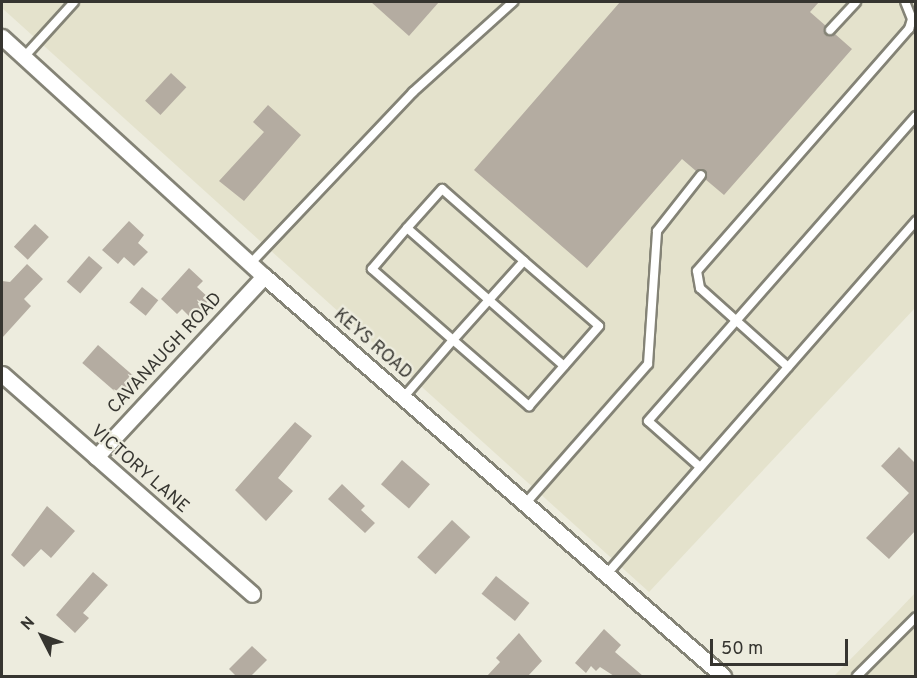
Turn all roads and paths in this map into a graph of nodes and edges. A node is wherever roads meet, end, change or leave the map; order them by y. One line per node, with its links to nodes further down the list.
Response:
1 (74, 2): 7 (lane)
2 (513, 2): 13 (lane)
3 (856, 2): 5 (lane)
4 (905, 2): 16 (lane)
5 (831, 30)
6 (2, 37): 7 (street, KEYS ROAD)
7 (24, 57): 13 (street, KEYS ROAD)
8 (915, 116): 16 (lane)
9 (701, 176): 24 (lane)
10 (915, 221): 19 (lane)
11 (407, 228): 12 (lane); 15 (lane); 17 (lane)
12 (524, 261): 15 (lane); 18 (lane)
13 (250, 264): 14 (street, KEYS ROAD)
14 (264, 276): 21 (street, KEYS ROAD); 22 (street, CAVANAUGH ROAD)
15 (489, 301): 17 (lane); 18 (lane)
16 (736, 321): 19 (lane); 23 (lane)
17 (453, 340): 18 (lane); 21 (lane)
18 (564, 366)
19 (788, 367): 23 (lane)
20 (2, 374): 22 (street, VICTORY LANE)
21 (403, 398): 24 (street, KEYS ROAD)
22 (96, 457): 26 (street, VICTORY LANE)
23 (700, 467): 25 (lane)
24 (525, 504): 25 (street, KEYS ROAD)
25 (606, 575): 28 (street, KEYS ROAD)
26 (252, 594)
27 (915, 617): 29 (lane)
28 (723, 676)
29 (857, 676)

